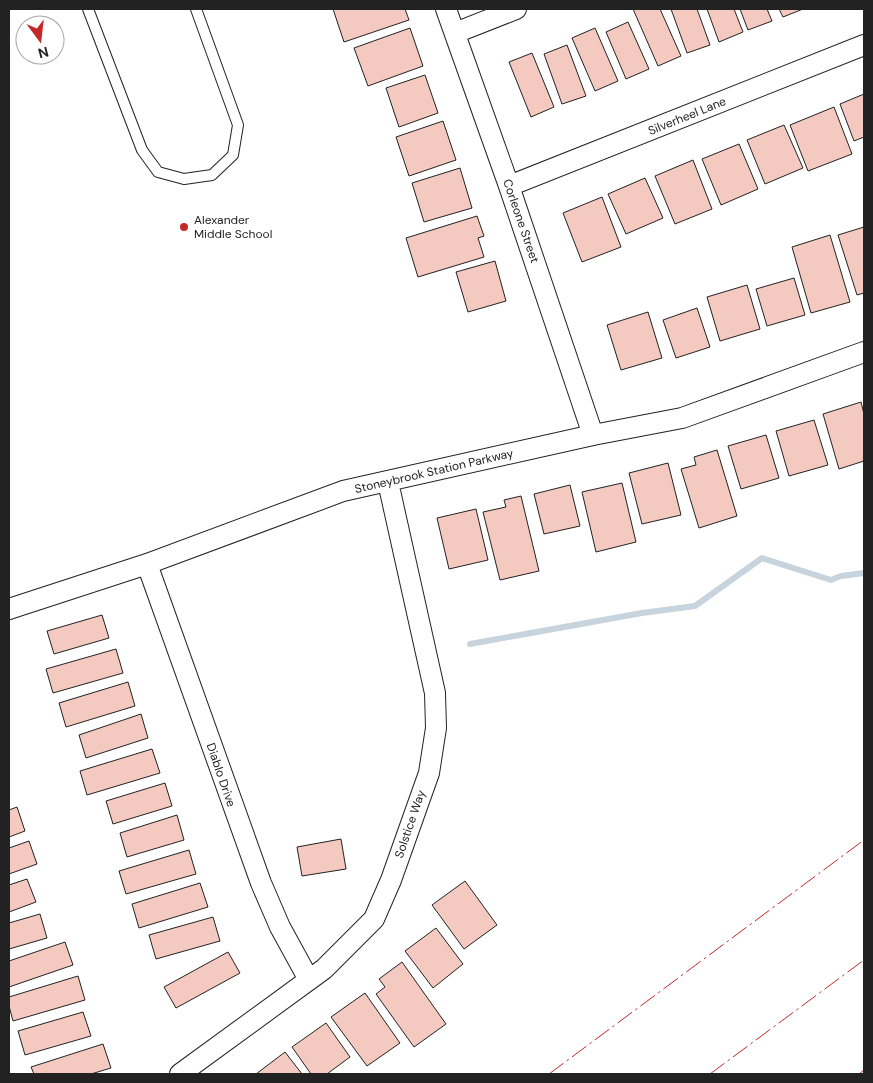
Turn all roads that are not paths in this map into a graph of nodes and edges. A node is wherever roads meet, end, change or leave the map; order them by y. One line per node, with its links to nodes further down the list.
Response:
1 (88, 9): 2 (lane)
2 (196, 9)
3 (446, 9): 5 (street, Corleone Street)
4 (516, 9): 5 (street)
5 (455, 33): 7 (street, Corleone Street)
6 (864, 45): 7 (street, Silverheel Lane)
7 (509, 186): 9 (street, Corleone Street)
8 (864, 352): 9 (street, Stoneybrook Station Parkway)
9 (593, 435): 10 (street, Stoneybrook Station Parkway)
10 (388, 482): 11 (street, Stoneybrook Station Parkway); 13 (street, Solstice Way)
11 (147, 564): 12 (street, Stoneybrook Station Parkway); 13 (street, Diablo Drive)
12 (9, 609)
13 (309, 980): 14 (street, Solstice Way)
14 (180, 1074)

